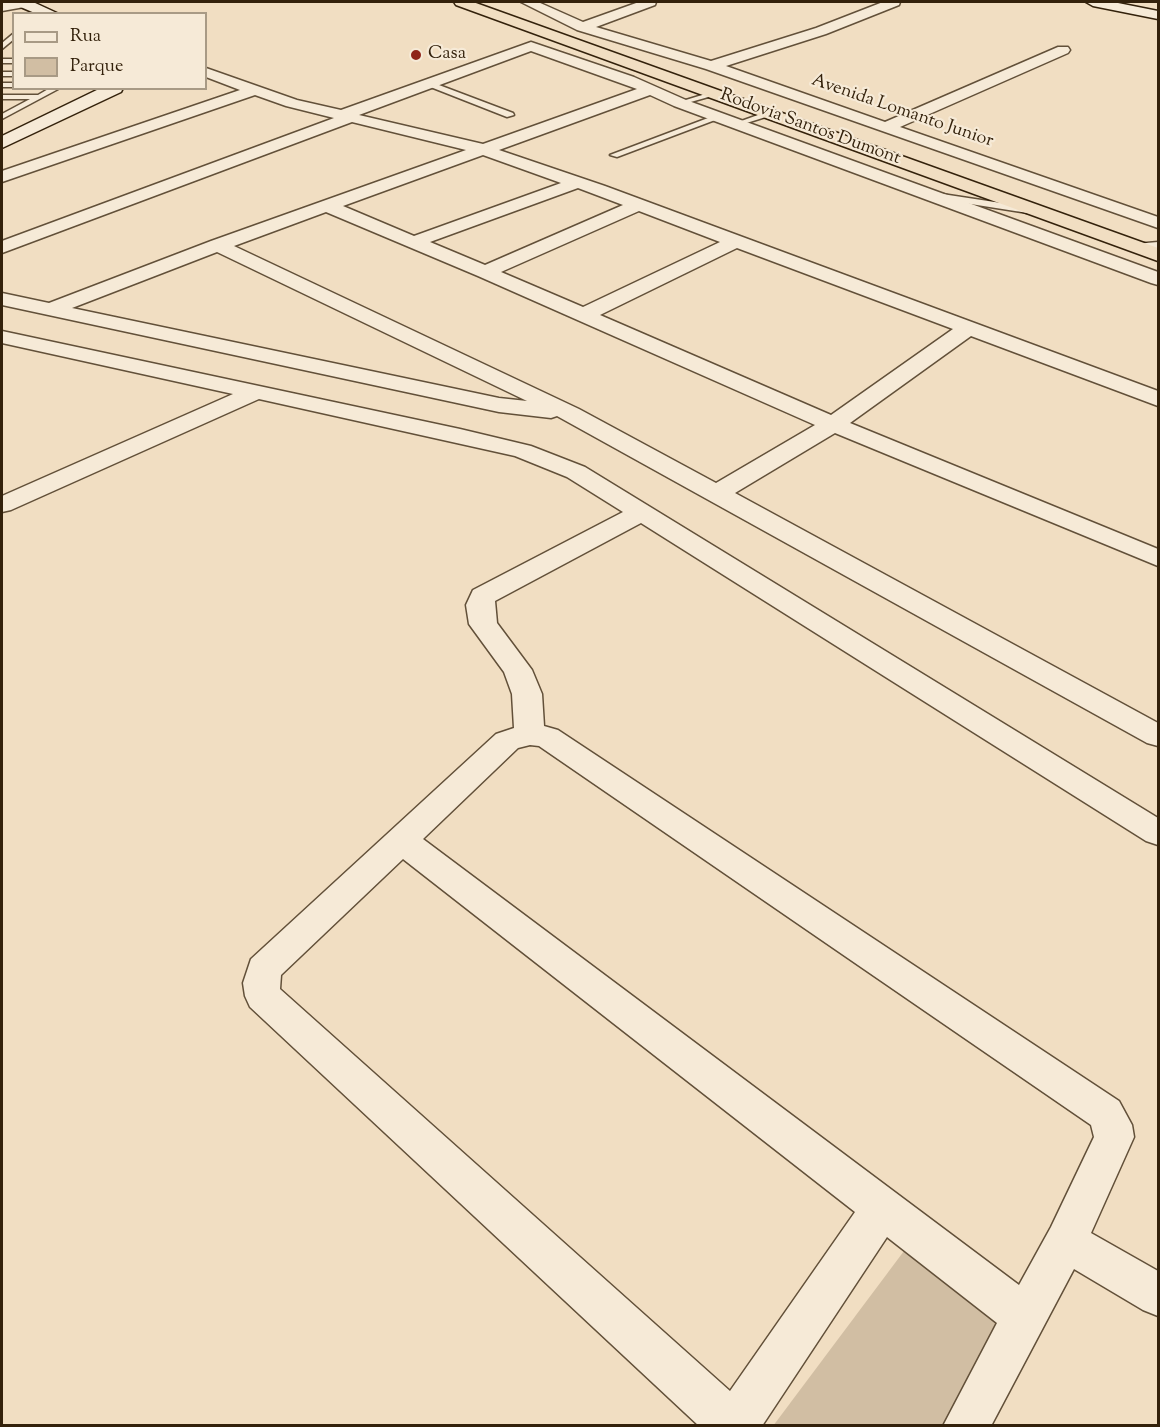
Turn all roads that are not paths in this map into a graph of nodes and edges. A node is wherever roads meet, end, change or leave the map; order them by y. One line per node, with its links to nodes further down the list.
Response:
1 (461, 2): 15 (highway, Rodovia Santos Dumont)
2 (528, 2): 9 (street, Avenida Lomanto Junior)
3 (650, 2): 9 (street)
4 (890, 2): 13 (street)
5 (1093, 2): 8 (street)
6 (1119, 2): 7 (street)
7 (1158, 9)
8 (1158, 15)
9 (582, 27): 13 (street, Avenida Lomanto Junior)
10 (12, 38): 11 (lane)
11 (2, 49)
12 (1063, 50): 34 (street)
13 (711, 66): 34 (street, Avenida Lomanto Junior)
14 (207, 72): 20 (street)
15 (636, 74): 16 (street); 21 (street); 22 (highway, Rodovia Santos Dumont)
16 (432, 84): 29 (street); 30 (lane)
17 (53, 90): 23 (lane)
18 (89, 90): 35 (street)
19 (111, 90): 36 (street)
20 (254, 90): 29 (street); 39 (street)
21 (650, 90): 25 (street); 37 (street)
22 (715, 94): 25 (lane); 28 (highway, Rodovia Santos Dumont)
23 (40, 97): 24 (lane); 27 (lane)
24 (2, 98)
25 (680, 103): 32 (street)
26 (2, 110): 27 (lane)
27 (15, 110): 31 (lane)
28 (769, 113): 33 (lane); 44 (highway, Rodovia Santos Dumont)
29 (343, 115): 37 (street); 46 (street); 51 (street)
30 (510, 115)
31 (2, 117)
32 (719, 117): 33 (street); 38 (lane)
33 (737, 124): 41 (street)
34 (886, 127): 45 (street, Avenida Lomanto Junior)
35 (2, 132)
36 (2, 143)
37 (481, 149): 40 (street); 43 (street)
38 (614, 155)
39 (2, 177)
40 (576, 183): 42 (street); 47 (street)
41 (939, 197): 44 (lane); 55 (street)
42 (638, 205): 48 (street); 54 (street)
43 (326, 206): 47 (street); 49 (street)
44 (1045, 213): 52 (highway, Rodovia Santos Dumont)
45 (1158, 223)
46 (2, 236)
47 (414, 242): 54 (street)
48 (735, 242): 58 (street); 59 (street)
49 (218, 245): 57 (street); 63 (street)
50 (1158, 245): 52 (lane)
51 (2, 247)
52 (1135, 247): 53 (highway, Rodovia Santos Dumont)
53 (1158, 255)
54 (485, 272): 58 (street)
55 (1158, 279)
56 (2, 299): 57 (street)
57 (51, 309): 63 (street)
58 (583, 315): 64 (street)
59 (967, 329): 62 (street); 64 (street)
60 (2, 337): 61 (street)
61 (256, 392): 66 (street); 67 (street)
62 (1158, 399)
63 (571, 414): 65 (street)
64 (833, 424): 65 (street); 68 (street)
65 (718, 493): 70 (street)
66 (2, 505)
67 (641, 513): 69 (street); 71 (street)
68 (1158, 558)
69 (530, 734): 72 (street); 74 (street)
70 (1158, 736)
71 (1158, 833)
72 (400, 839): 73 (street); 77 (street)
73 (882, 1208): 76 (street); 77 (street)
74 (1066, 1241): 75 (street); 76 (street)
75 (1158, 1295)
76 (1026, 1318): 78 (street)
77 (734, 1425)
78 (966, 1425)

